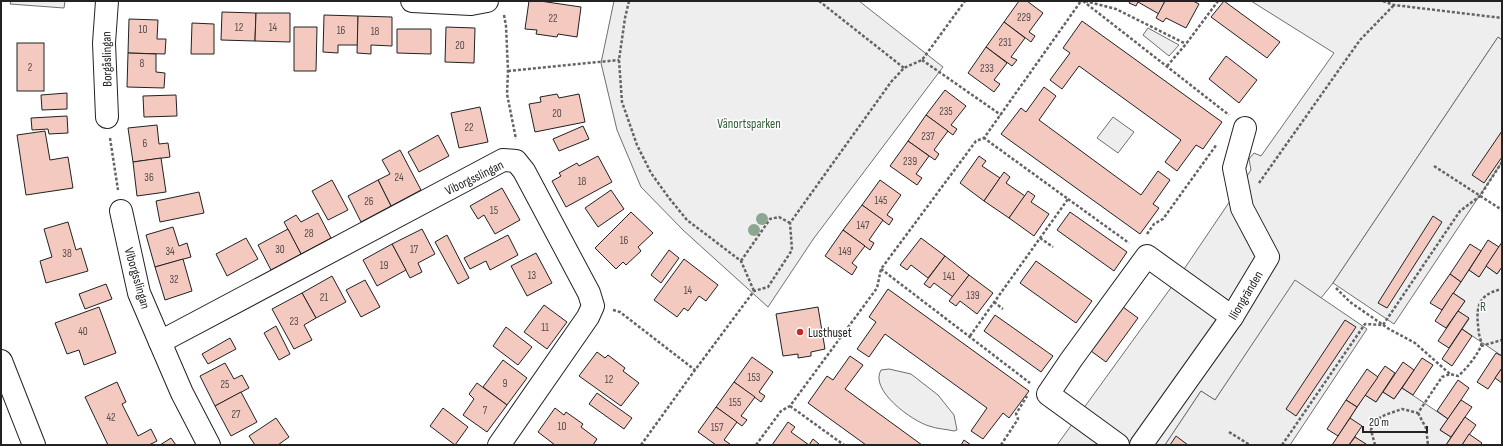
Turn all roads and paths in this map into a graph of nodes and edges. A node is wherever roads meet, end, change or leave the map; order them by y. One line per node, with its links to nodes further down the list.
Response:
1 (107, 1): 19 (street, Borgåslingan)
2 (412, 1): 10 (street)
3 (629, 1): 13 (path)
4 (819, 1): 16 (path)
5 (965, 1): 14 (path)
6 (1083, 1): 12 (path); 15 (path); 18 (path)
7 (1218, 1): 12 (path)
8 (1384, 1): 9 (path)
9 (1394, 5): 11 (path); 28 (path)
10 (495, 7): 17 (path)
11 (1502, 18)
12 (1186, 44): 15 (path)
13 (619, 60): 17 (path); 35 (path)
14 (922, 60): 16 (path); 18 (path)
15 (1167, 66): 20 (path)
16 (904, 68): 31 (path)
17 (508, 71): 23 (path)
18 (1001, 115): 21 (path)
19 (107, 117): 30 (path)
20 (1245, 128): 28 (street, Iliongränden)
21 (984, 138): 27 (path); 36 (path)
22 (1218, 143): 34 (path)
23 (516, 161): 41 (street, Viborgsslingan); 47 (street, Viborgsslingan)
24 (1502, 162): 26 (path)
25 (1434, 166): 26 (path)
26 (1480, 196): 29 (path); 44 (path)
27 (1068, 199): 32 (path); 34 (path)
28 (1242, 208): 43 (street, Iliongränden)
29 (1502, 210)
30 (121, 211): 47 (street, Viborgsslingan)
31 (790, 223): 35 (path); 39 (path)
32 (1040, 238): 33 (path); 40 (path)
33 (1053, 247)
34 (1141, 252): 43 (street); 52 (street)
35 (741, 261): 39 (path)
36 (881, 269): 45 (path); 53 (path)
37 (1336, 288): 44 (path)
38 (1502, 289): 48 (path)
39 (754, 291): 50 (path)
40 (994, 302): 42 (path); 45 (path)
41 (593, 306): 50 (path); 58 (street)
42 (1003, 309)
43 (1232, 317): 64 (street, Iliongränden)
44 (1383, 325): 51 (path); 66 (path)
45 (970, 336): 52 (path)
46 (1502, 340): 48 (path)
47 (160, 342): 57 (street, Viborgsslingan)
48 (1481, 346): 51 (path)
49 (1, 362): 56 (street)
50 (695, 370): 59 (path)
51 (1450, 374): 54 (path)
52 (1041, 390): 62 (path); 63 (street)
53 (790, 406): 60 (path); 61 (path)
54 (1418, 413): 67 (path); 68 (path)
55 (1229, 432): 65 (path)
56 (34, 445)
57 (209, 445)
58 (499, 445)
59 (641, 445)
60 (756, 445)
61 (844, 445)
62 (1001, 445)
63 (1118, 445)
64 (1141, 445)
65 (1250, 445)
66 (1282, 445)
67 (1375, 445)
68 (1428, 445)

